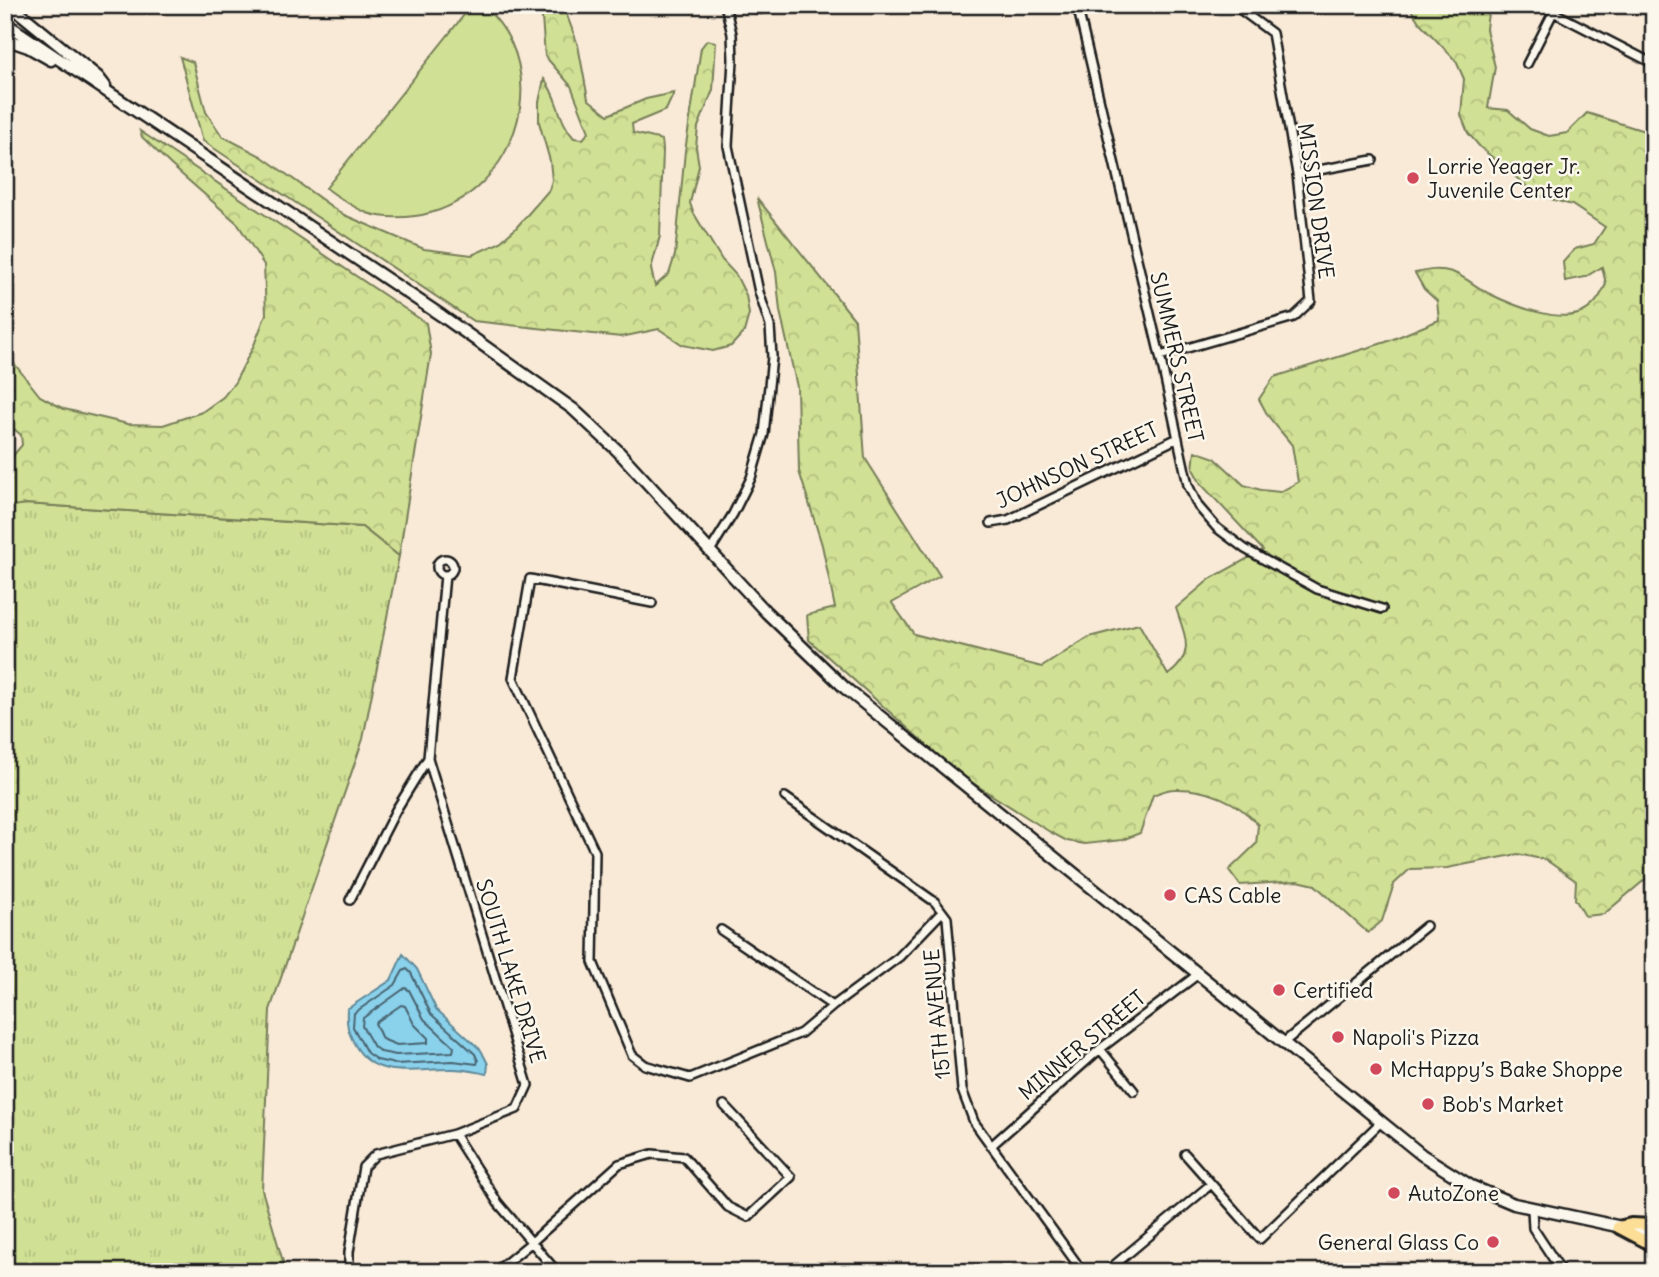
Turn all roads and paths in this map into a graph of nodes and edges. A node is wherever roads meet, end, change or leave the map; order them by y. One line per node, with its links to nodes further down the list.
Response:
1 (10, 5): 12 (main road)
2 (725, 5): 18 (street)
3 (741, 5): 4 (street)
4 (769, 5)
5 (1077, 5): 15 (street, SUMMERS STREET)
6 (1234, 5): 14 (street, MISSION DRIVE)
7 (1555, 9): 10 (street); 11 (street)
8 (5, 23): 12 (main road)
9 (5, 40): 12 (main road)
10 (1527, 64)
11 (1654, 64)
12 (112, 94): 18 (main road)
13 (1373, 160): 14 (street)
14 (1297, 174): 15 (street, MISSION DRIVE)
15 (1160, 356): 16 (street, SUMMERS STREET)
16 (1178, 438): 17 (street, JOHNSON STREET); 21 (street, SUMMERS STREET)
17 (991, 523)
18 (710, 551): 28 (main road)
19 (445, 575): 22 (street, SOUTH LAKE DRIVE)
20 (652, 603): 29 (street)
21 (1382, 609)
22 (428, 758): 24 (street); 35 (street, SOUTH LAKE DRIVE)
23 (785, 797): 25 (street)
24 (350, 900)
25 (942, 912): 29 (street); 36 (street, 15TH AVENUE)
26 (1426, 926): 30 (street)
27 (721, 930): 29 (street)
28 (1197, 975): 30 (main road); 31 (street, MINNER STREET)
29 (832, 1006)
30 (1283, 1043): 34 (main road)
31 (1100, 1049): 32 (street); 36 (street, MINNER STREET)
32 (1134, 1091)
33 (724, 1105): 43 (street)
34 (1381, 1122): 38 (street); 39 (main road)
35 (454, 1134): 43 (street); 45 (street, SOUTH LAKE DRIVE)
36 (991, 1146): 48 (street, 15TH AVENUE)
37 (1185, 1154): 38 (street)
38 (1210, 1185): 49 (street)
39 (1532, 1209): 41 (main road); 50 (street)
40 (1654, 1225): 41 (main road)
41 (1618, 1227): 42 (main road); 44 (main road)
42 (1654, 1234)
43 (533, 1241): 46 (street); 47 (street)
44 (1654, 1246)
45 (349, 1272)
46 (495, 1272)
47 (557, 1272)
48 (1083, 1272)
49 (1106, 1272)
50 (1562, 1272)

